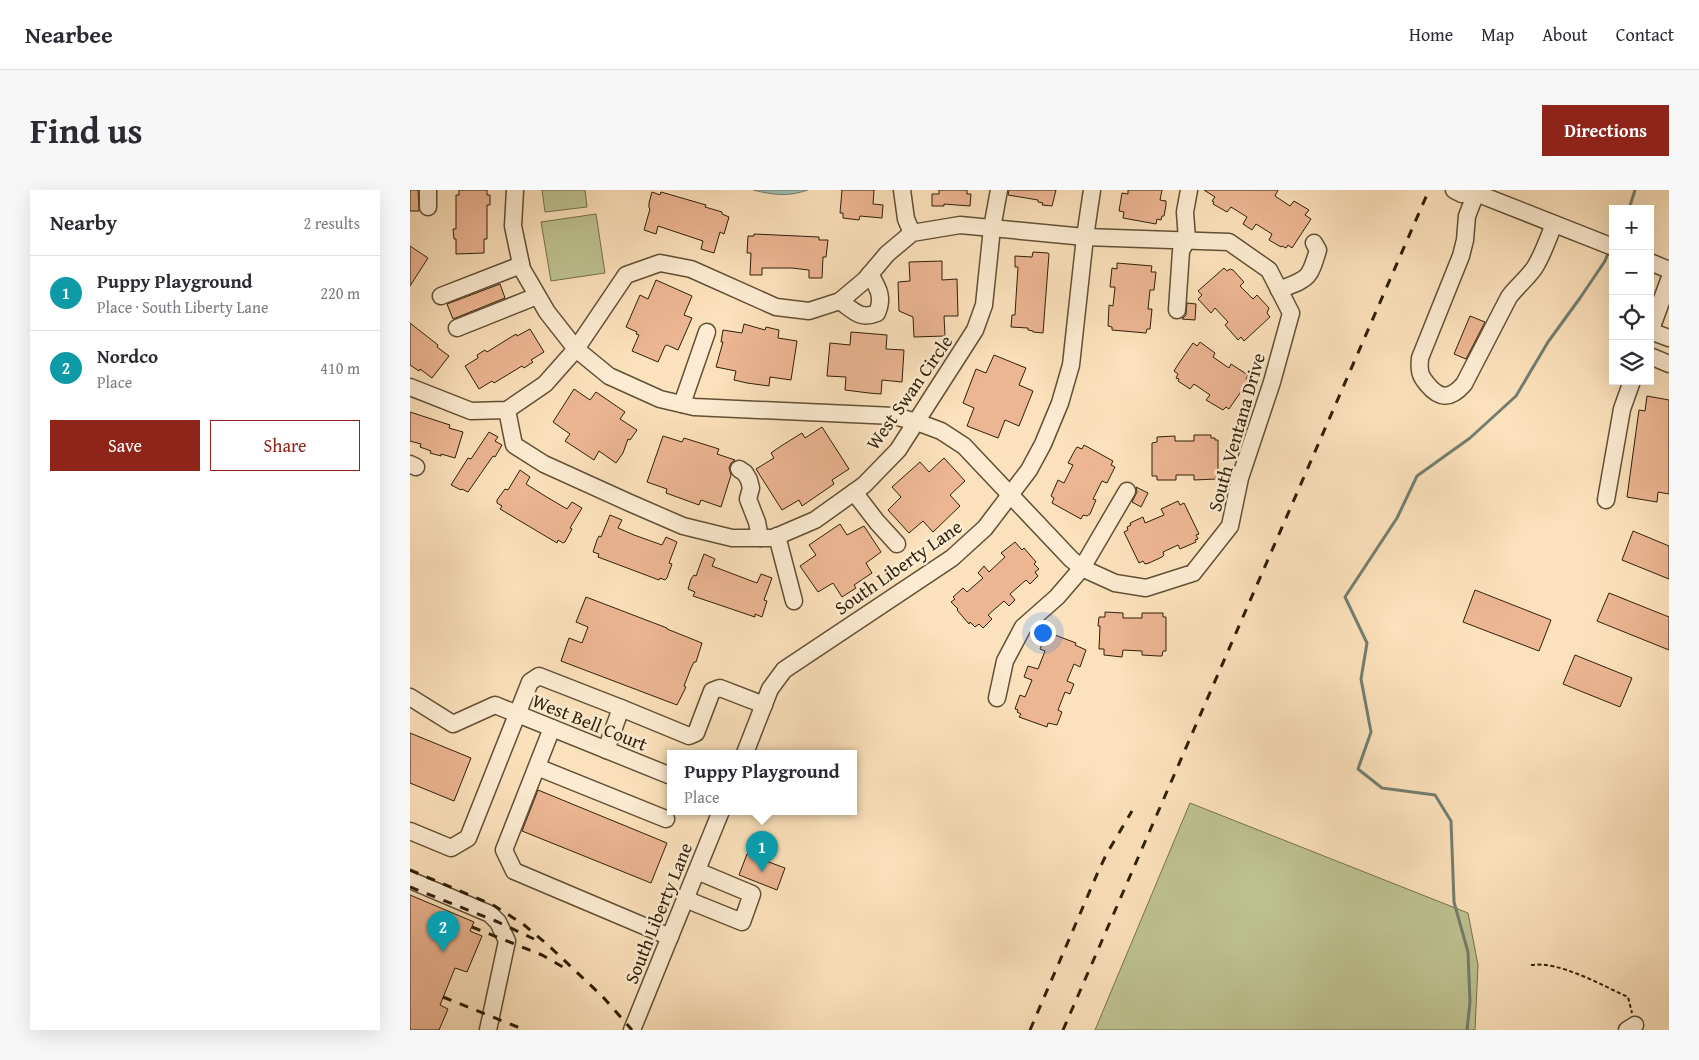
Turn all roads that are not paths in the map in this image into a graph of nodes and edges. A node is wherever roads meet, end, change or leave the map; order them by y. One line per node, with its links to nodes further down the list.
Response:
1 (428, 190): 9 (street)
2 (515, 190): 18 (street, South Ventana Drive)
3 (902, 190): 12 (street)
4 (999, 190): 11 (street, West Swan Circle)
5 (1092, 190): 13 (street, South Liberty Lane)
6 (1189, 190): 14 (street)
7 (1454, 190): 8 (street)
8 (1475, 191): 10 (street); 10 (street)
9 (428, 207)
10 (1554, 224): 16 (street)
11 (992, 228): 12 (street, South Ventana Drive); 13 (street, South Ventana Drive); 39 (street, West Swan Circle)
12 (912, 233): 20 (street)
13 (1085, 237): 14 (street, South Ventana Drive); 43 (street, South Liberty Lane)
14 (1187, 240): 22 (street, South Ventana Drive); 26 (street)
15 (1314, 243): 22 (street)
16 (1609, 246)
17 (1654, 264): 19 (street)
18 (521, 266): 23 (street); 24 (street, South Ventana Drive)
19 (1669, 270)
20 (870, 274): 25 (street); 25 (street)
21 (1669, 280): 27 (street)
22 (1279, 290): 47 (street, South Ventana Drive)
23 (441, 296)
24 (537, 296): 28 (street); 32 (street, South Ventana Drive)
25 (840, 301): 32 (street)
26 (1176, 310)
27 (1654, 321)
28 (457, 328)
29 (707, 332): 37 (street)
30 (1654, 333): 31 (street)
31 (1669, 338)
32 (576, 349): 37 (street, South Ventana Drive); 38 (street)
33 (1654, 358): 34 (street)
34 (1669, 364)
35 (1631, 385): 44 (street)
36 (410, 387): 38 (street)
37 (682, 404): 39 (street, South Ventana Drive)
38 (507, 410): 45 (street, West Swan Circle)
39 (917, 422): 42 (street, West Swan Circle); 43 (street, South Ventana Drive)
40 (739, 469): 45 (street)
41 (1127, 491): 47 (street)
42 (854, 492): 45 (street, West Swan Circle); 46 (street)
43 (1012, 495): 47 (street, South Ventana Drive); 51 (street, South Liberty Lane)
44 (1606, 500)
45 (769, 537): 48 (street)
46 (897, 544)
47 (1082, 568): 50 (street)
48 (794, 601)
49 (410, 697): 53 (street, West Bell Court)
50 (997, 698)
51 (764, 706): 52 (street); 56 (street, South Liberty Lane)
52 (621, 708): 53 (street); 55 (street)
53 (516, 714): 54 (street, West Bell Court); 61 (street)
54 (552, 728): 55 (street, West Bell Court); 57 (street)
55 (606, 750): 58 (street, West Bell Court)
56 (745, 750)
57 (537, 767): 60 (street); 65 (street)
58 (667, 774)
59 (720, 815): 62 (street, South Liberty Lane)
60 (666, 819)
61 (410, 831)
62 (697, 871): 64 (street, South Liberty Lane); 64 (street)
63 (410, 880): 66 (street)
64 (686, 899): 65 (street, South Liberty Lane)
65 (670, 937): 67 (street, South Liberty Lane)
66 (488, 1030)
67 (632, 1030)

